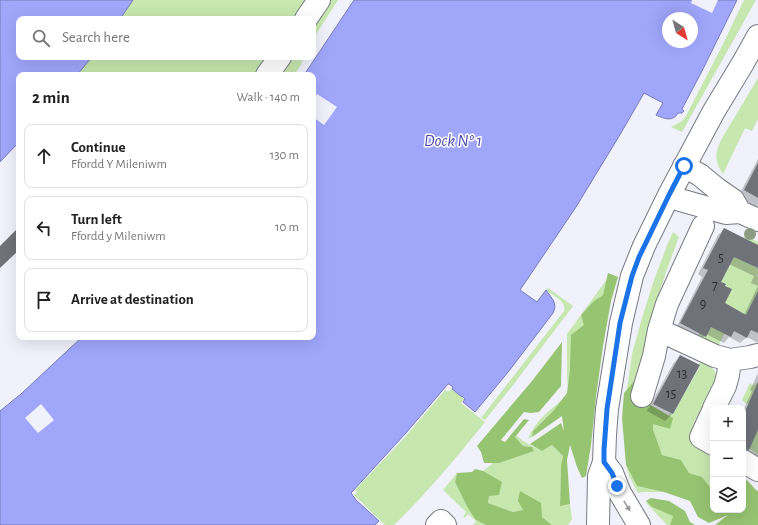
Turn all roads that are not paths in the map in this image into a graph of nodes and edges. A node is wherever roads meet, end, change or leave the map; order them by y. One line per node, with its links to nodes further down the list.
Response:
1 (319, 0): 2 (street)
2 (308, 16)
3 (758, 36): 6 (street)
4 (278, 60): 5 (street)
5 (269, 72)
6 (684, 166): 7 (street); 8 (street)
7 (669, 195): 8 (street); 17 (street)
8 (749, 216)
9 (703, 226): 10 (street)
10 (659, 330): 12 (street); 13 (street)
11 (758, 355): 12 (street)
12 (730, 360): 14 (street)
13 (642, 396)
14 (716, 405)
15 (710, 418): 16 (street)
16 (710, 442)
17 (604, 462): 22 (street); 23 (street, one-way to 23)
18 (746, 463): 19 (street)
19 (758, 470)
20 (437, 525): 21 (street)
21 (445, 525)
22 (598, 525)
23 (639, 525)

